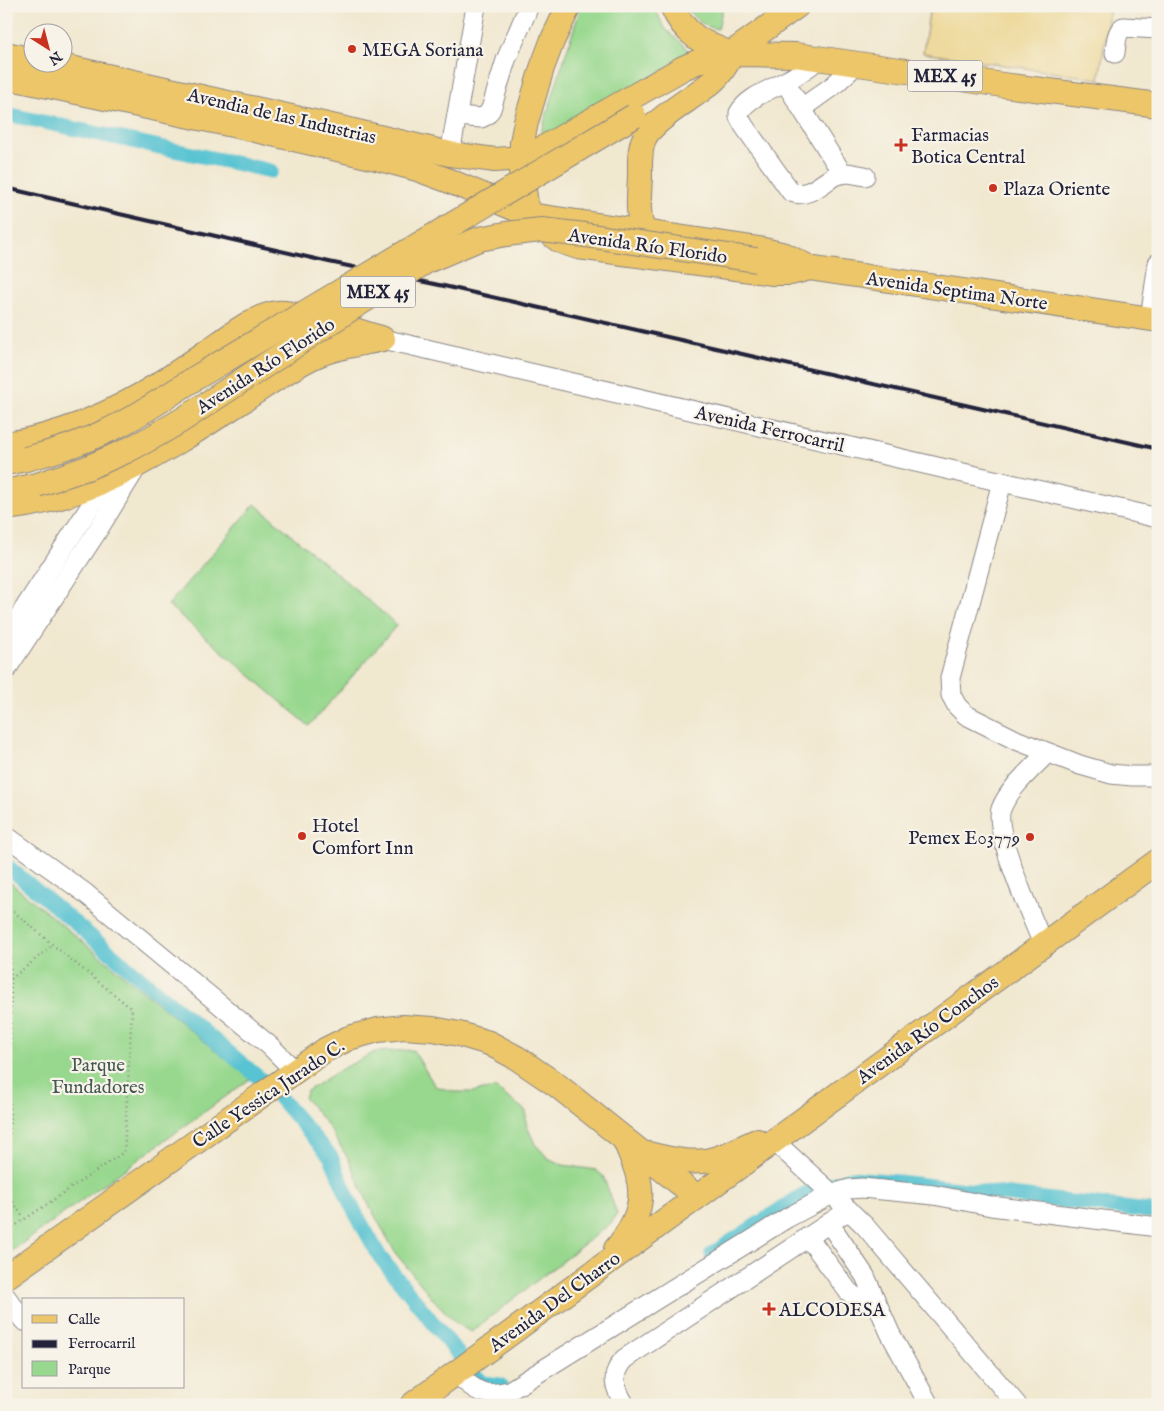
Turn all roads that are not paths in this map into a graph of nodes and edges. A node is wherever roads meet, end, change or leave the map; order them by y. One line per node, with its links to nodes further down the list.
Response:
1 (476, 6): 18 (street)
2 (529, 6): 18 (street)
3 (672, 6): 9 (main road)
4 (797, 6): 9 (main road)
5 (565, 8): 20 (main road)
6 (1158, 29): 7 (street)
7 (1115, 53)
8 (6, 54): 10 (main road)
9 (732, 54): 11 (main road, MEX 45); 20 (main road, Avendia de las Industrias); 24 (main road); 33 (main road, Avenida Río Florido / MEX 45, bridge)
10 (22, 58)
11 (821, 58): 12 (main road, MEX 45); 15 (street)
12 (858, 63): 16 (main road, MEX 45); 17 (street)
13 (72, 68): 19 (main road, Avendia de las Industrias)
14 (6, 77): 23 (main road, Avendia de las Industrias)
15 (785, 82): 17 (street); 21 (street)
16 (1158, 105)
17 (802, 108): 21 (street)
18 (457, 116): 19 (street)
19 (450, 154): 20 (main road, Avendia de las Industrias)
20 (521, 158): 23 (main road)
21 (842, 173): 22 (street)
22 (865, 176)
23 (530, 215): 24 (main road); 27 (main road)
24 (643, 231): 27 (main road)
25 (756, 260): 27 (main road, Avenida Septima Norte / MEX 45); 37 (main road, Avenida Río Florido / MEX 45, bridge)
26 (1158, 263): 28 (street)
27 (810, 268): 28 (main road, Avenida Septima Norte / MEX 45)
28 (1154, 319)
29 (240, 329): 30 (main road); 31 (main road); 32 (main road)
30 (383, 339): 31 (main road); 36 (street, Avenida Ferrocarril)
31 (284, 374): 34 (main road)
32 (6, 444)
33 (16, 461)
34 (138, 465): 35 (main road); 40 (street)
35 (108, 479): 38 (main road); 40 (street)
36 (1002, 482): 39 (street, Avenida Ferrocarril); 45 (street)
37 (6, 492)
38 (6, 508)
39 (1158, 518)
40 (75, 548): 41 (street); 42 (street)
41 (29, 601): 42 (street); 43 (street)
42 (45, 610): 44 (street)
43 (6, 637)
44 (6, 670)
45 (1047, 752): 46 (street); 49 (street)
46 (1158, 776)
47 (6, 836): 50 (street)
48 (1155, 868): 49 (main road, Avenida Río Conchos)
49 (1043, 944): 51 (main road, Avenida Río Conchos)
50 (278, 1083): 52 (main road, Calle Yessica Jurado C.); 61 (main road, Calle Yessica Jurado C.)
51 (783, 1134): 53 (main road); 54 (street); 55 (main road, Avenida Río Conchos)
52 (623, 1138): 53 (main road, Calle Yessica Jurado C.); 60 (main road)
53 (642, 1152): 55 (main road, Calle Yessica Jurado C.)
54 (827, 1189): 56 (street); 58 (street); 65 (street)
55 (697, 1197): 60 (main road, Avenida Del Charro)
56 (849, 1210): 57 (street); 69 (street)
57 (829, 1222): 59 (street); 63 (street)
58 (1158, 1227)
59 (808, 1237): 63 (street); 67 (street)
60 (604, 1264): 65 (main road, Avenida Del Charro)
61 (6, 1277)
62 (6, 1297): 64 (street)
63 (876, 1305): 68 (street)
64 (22, 1318)
65 (455, 1373): 66 (main road, Avenida Del Charro)
66 (412, 1405)
67 (625, 1405)
68 (929, 1405)
69 (1017, 1405)

